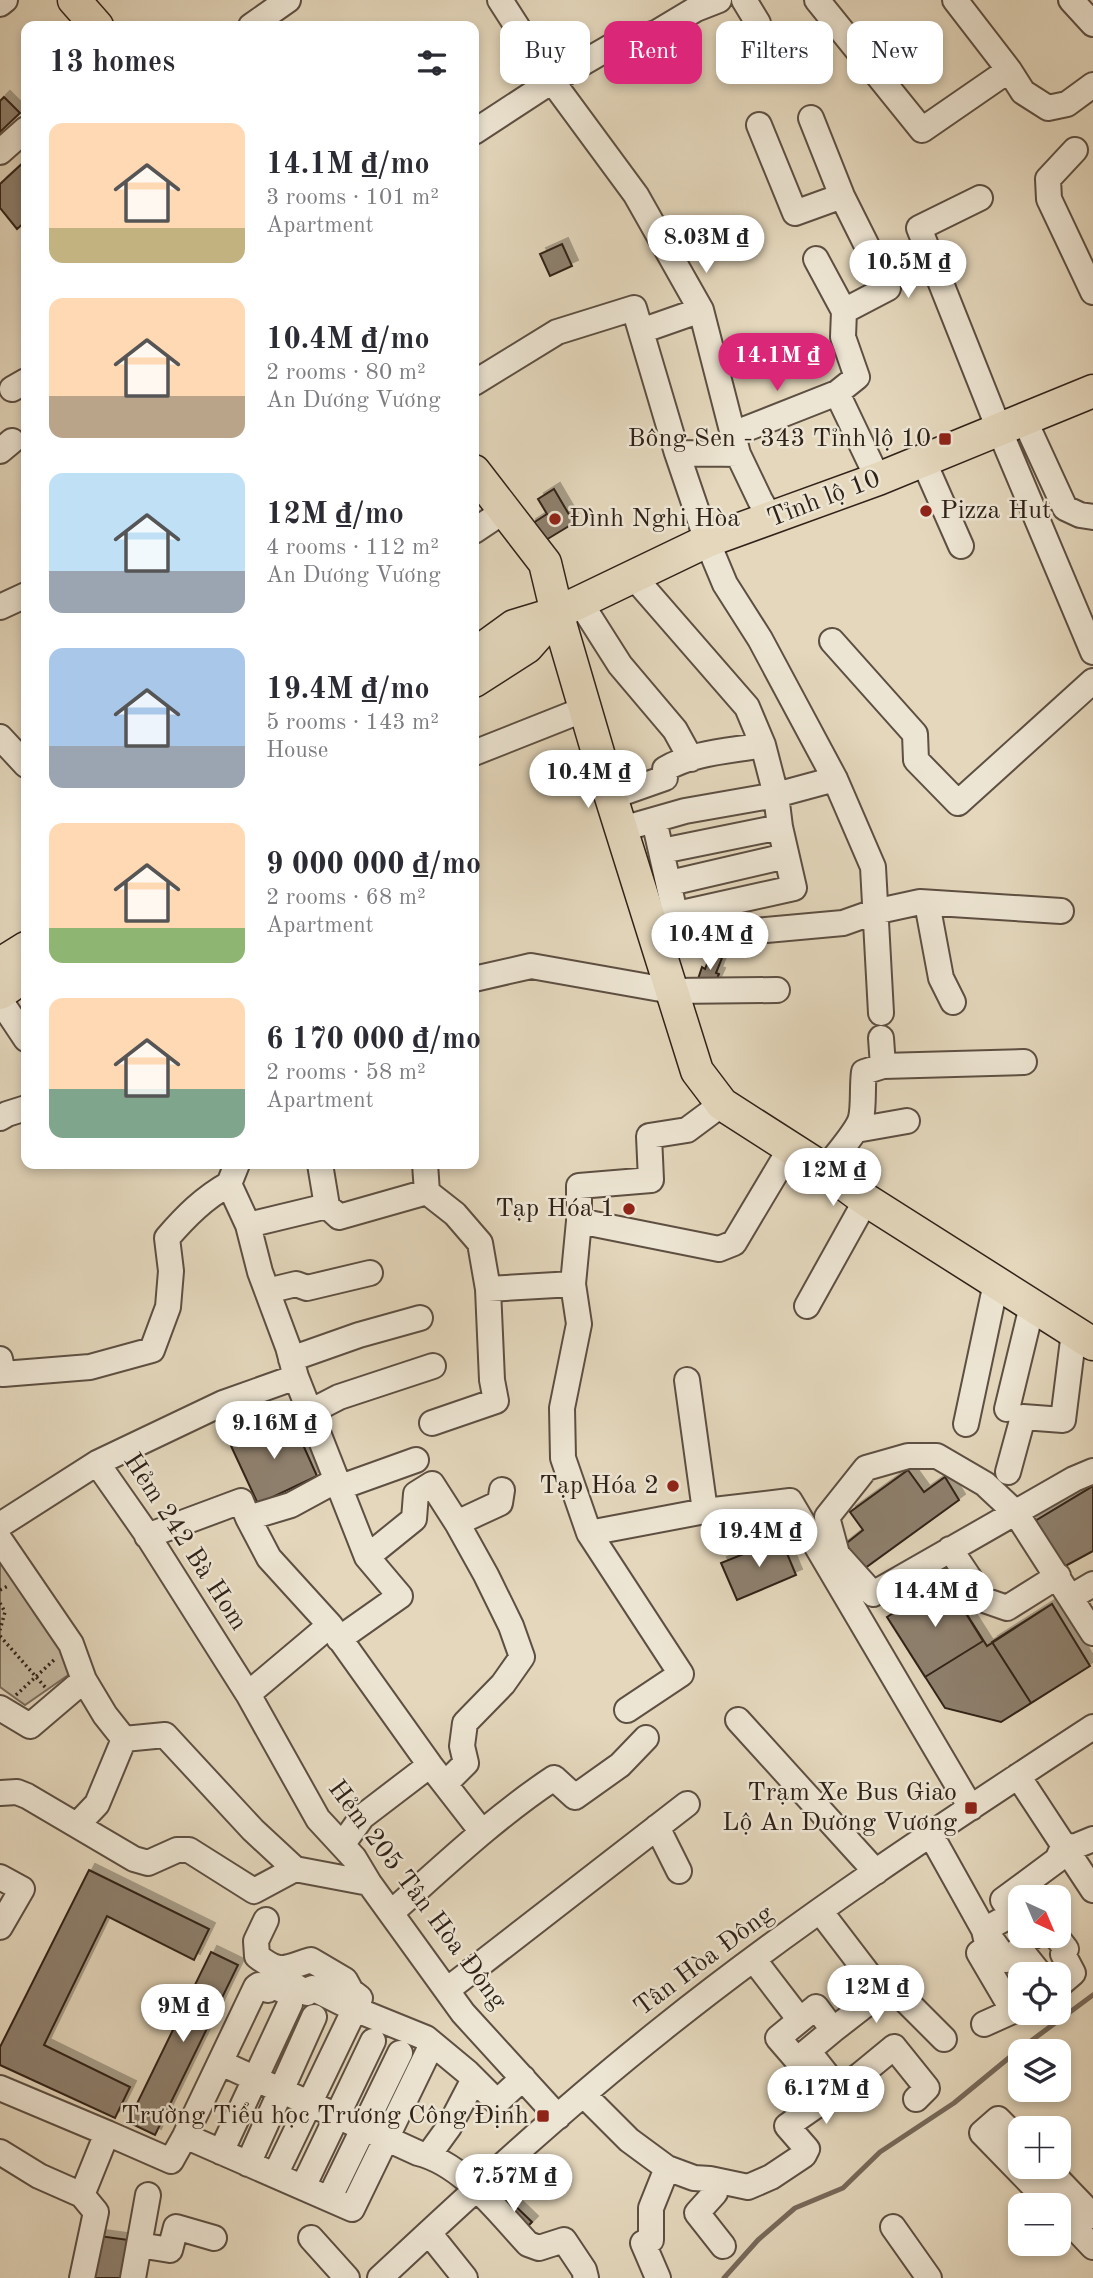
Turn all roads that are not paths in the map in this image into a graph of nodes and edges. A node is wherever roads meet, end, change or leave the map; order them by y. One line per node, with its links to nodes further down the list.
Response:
1 (5, 0): 10 (street)
2 (74, 0): 11 (main road)
3 (288, 0): 12 (street)
4 (500, 0): 13 (street)
5 (719, 0): 16 (street)
6 (744, 0): 14 (street)
7 (817, 0): 17 (street)
8 (955, 0): 17 (street)
9 (1071, 0): 15 (street)
10 (0, 4)
11 (93, 21)
12 (258, 21)
13 (513, 21)
14 (757, 21)
15 (1093, 24)
16 (590, 59)
17 (1009, 70): 20 (street)
18 (547, 84): 23 (street)
19 (554, 84): 31 (street)
20 (1093, 85)
21 (811, 118): 27 (street)
22 (759, 125): 27 (street)
23 (479, 129)
24 (21, 133): 26 (street)
25 (1075, 150): 30 (street)
26 (0, 152)
27 (842, 196): 32 (street)
28 (980, 198): 37 (street)
29 (816, 258): 32 (street)
30 (1093, 292)
31 (701, 310): 33 (street); 38 (street)
32 (844, 311): 36 (street)
33 (637, 319): 34 (street); 39 (street)
34 (479, 380)
35 (1093, 391): 37 (main road, Tỉnh lộ 10)
36 (836, 394): 38 (street); 42 (street)
37 (1011, 424): 40 (main road, Tỉnh lộ 10); 44 (street); 55 (street)
38 (736, 444): 39 (street); 45 (street)
39 (677, 453): 47 (street)
40 (923, 460): 42 (main road, Tỉnh lộ 10); 48 (street)
41 (479, 478): 43 (main road)
42 (878, 479): 45 (main road, Tỉnh lộ 10)
43 (504, 510): 46 (street); 52 (main road)
44 (1093, 517)
45 (771, 519): 47 (main road, Tỉnh lộ 10)
46 (479, 528)
47 (707, 541): 49 (main road, Tỉnh lộ 10); 64 (street)
48 (961, 546)
49 (633, 576): 52 (main road, Tỉnh lộ 10); 60 (street)
50 (21, 597): 51 (street)
51 (0, 607)
52 (568, 608): 54 (main road); 56 (main road); 58 (main road); 62 (street)
53 (832, 642): 57 (street)
54 (479, 651)
55 (1093, 652)
56 (479, 678)
57 (1093, 681)
58 (585, 709): 61 (street); 66 (main road)
59 (0, 737): 63 (street)
60 (763, 745): 62 (street); 65 (street)
61 (479, 751)
62 (691, 759): 66 (street)
63 (21, 760)
64 (835, 779): 65 (street); 75 (street)
65 (776, 795): 67 (street); 68 (street)
66 (611, 797): 69 (main road)
67 (654, 820): 69 (street); 70 (street)
68 (780, 827): 70 (street); 71 (street)
69 (622, 829): 76 (main road)
70 (662, 851): 72 (street)
71 (786, 856): 72 (street); 76 (street)
72 (670, 883): 76 (street)
73 (927, 903): 74 (street); 75 (street); 85 (street)
74 (1061, 911)
75 (874, 912): 76 (street); 86 (street)
76 (671, 931): 82 (main road)
77 (21, 951): 78 (main road)
78 (0, 964)
79 (21, 978): 83 (main road)
80 (479, 978): 82 (street)
81 (777, 990): 82 (street)
82 (672, 991): 91 (main road)
83 (0, 993)
84 (0, 1000): 87 (street)
85 (953, 1002)
86 (881, 1013)
87 (21, 1032)
88 (881, 1038): 90 (street)
89 (1024, 1062): 90 (street)
90 (883, 1066): 95 (street)
91 (722, 1104): 96 (main road); 104 (street)
92 (21, 1110): 93 (street)
93 (0, 1118)
94 (907, 1121): 95 (street)
95 (856, 1130): 99 (street)
96 (790, 1149): 99 (main road); 104 (street)
97 (321, 1169): 103 (street)
98 (425, 1169): 101 (street)
99 (825, 1170): 102 (main road)
100 (233, 1174): 105 (street); 117 (street)
101 (427, 1192): 103 (street); 109 (street)
102 (866, 1200): 107 (main road); 111 (street)
103 (327, 1206): 105 (street)
104 (579, 1222): 108 (street)
105 (248, 1225): 110 (street)
106 (370, 1273): 110 (street)
107 (996, 1283): 112 (main road); 122 (street)
108 (573, 1284): 109 (street); 134 (street)
109 (488, 1289): 121 (street)
110 (267, 1291): 116 (street)
111 (807, 1306)
112 (1032, 1306): 114 (main road); 119 (street)
113 (420, 1318): 116 (street, Hẻm 242 Bà Hom)
114 (1084, 1338): 126 (street)
115 (433, 1366): 120 (street)
116 (293, 1368): 120 (street); 124 (street, Hẻm 242 Bà Hom)
117 (1, 1369)
118 (687, 1380): 129 (street)
119 (1007, 1409)
120 (310, 1412): 127 (street)
121 (432, 1423)
122 (965, 1424)
123 (416, 1460): 127 (street)
124 (97, 1463): 133 (street); 135 (street, Hẻm 242 Bà Hom)
125 (1093, 1471): 130 (street)
126 (1008, 1472)
127 (337, 1484): 131 (street); 138 (street)
128 (502, 1490): 132 (street)
129 (705, 1511): 134 (street); 155 (street)
130 (1016, 1513): 137 (street); 137 (street); 140 (street)
131 (248, 1518): 135 (street); 141 (street)
132 (457, 1522): 138 (street); 151 (street)
133 (0, 1525)
134 (589, 1533): 146 (street)
135 (147, 1536): 144 (street, Hẻm 242 Bà Hom)
136 (0, 1540): 143 (street)
137 (950, 1549): 140 (street)
138 (367, 1557): 141 (street)
139 (1093, 1584): 140 (street)
140 (1064, 1587): 142 (street)
141 (334, 1632): 144 (street); 151 (street)
142 (1093, 1633)
143 (84, 1680): 145 (street); 150 (street)
144 (248, 1694): 161 (street, Hẻm 205 Tân Hòa Đông)
145 (1, 1708)
146 (627, 1710)
147 (738, 1720): 165 (street)
148 (1093, 1727): 152 (street, Tân Hòa Đông)
149 (646, 1738): 158 (street)
150 (124, 1739): 156 (street); 163 (street)
151 (437, 1775): 158 (street); 161 (street)
152 (1018, 1776): 155 (street, Tân Hòa Đông); 162 (street)
153 (0, 1793): 156 (street)
154 (687, 1804): 157 (street)
155 (971, 1808): 159 (street, Tân Hòa Đông)
156 (78, 1824): 163 (street)
157 (657, 1827): 164 (street); 180 (street)
158 (481, 1832): 171 (street)
159 (931, 1835): 165 (street, Tân Hòa Đông); 175 (street)
160 (1093, 1839): 162 (street)
161 (342, 1845): 167 (street, Hẻm 205 Tân Hòa Đông)
162 (1065, 1850): 168 (street); 169 (street)
163 (295, 1869): 167 (street)
164 (679, 1871)
165 (876, 1872): 170 (street, Tân Hòa Đông)
166 (0, 1877): 174 (street)
167 (369, 1883): 171 (street, Hẻm 205 Tân Hòa Đông)
168 (1023, 1885)
169 (1093, 1890)
170 (820, 1911): 176 (street, Tân Hòa Đông); 179 (street)
171 (392, 1912): 180 (street, Hẻm 205 Tân Hòa Đông)
172 (266, 1920): 178 (street)
173 (1008, 1924): 175 (street)
174 (0, 1927)
175 (986, 1939): 177 (street); 181 (street)
176 (754, 1960): 186 (street); 200 (street, Tân Hòa Đông)
177 (1030, 1962)
178 (267, 1977): 182 (street); 185 (street); 193 (street)
179 (875, 1983): 188 (street); 189 (street)
180 (447, 1990): 194 (street, Hẻm 205 Tân Hòa Đông)
181 (1008, 1996)
182 (292, 1999): 184 (street); 185 (street); 195 (street)
183 (1008, 2013): 187 (street)
184 (314, 2017): 185 (street); 199 (street)
185 (351, 2018): 190 (street); 192 (street); 202 (street)
186 (800, 2020): 188 (street); 191 (street)
187 (984, 2024)
188 (833, 2030): 191 (street)
189 (944, 2039)
190 (373, 2041): 192 (street); 203 (street)
191 (808, 2051): 198 (street)
192 (418, 2054): 196 (street); 205 (street); 209 (street)
193 (221, 2063): 195 (street); 208 (street)
194 (523, 2078): 196 (street); 204 (street, Hẻm 205 Tân Hòa Đông)
195 (255, 2079): 199 (street); 211 (street)
196 (474, 2079): 213 (street)
197 (0, 2088): 206 (street)
198 (838, 2089): 201 (street); 217 (street)
199 (281, 2091): 202 (street); 214 (street)
200 (584, 2095): 204 (street, Tân Hòa Đông); 215 (street)
201 (916, 2099)
202 (310, 2104): 203 (street); 216 (street)
203 (337, 2116): 205 (street); 220 (street)
204 (558, 2117): 221 (street, Tân Hòa Đông)
205 (363, 2128): 209 (street); 225 (street)
206 (107, 2133): 208 (street); 223 (street)
207 (1008, 2135): 210 (street)
208 (185, 2136): 211 (street)
209 (387, 2139): 213 (street); 225 (street)
210 (1008, 2149)
211 (221, 2151): 214 (street)
212 (0, 2152): 223 (street)
213 (428, 2156): 221 (street)
214 (248, 2164): 216 (street)
215 (667, 2168): 217 (street); 241 (street)
216 (275, 2175): 220 (street)
217 (710, 2179): 233 (street)
218 (1032, 2179): 222 (street)
219 (1057, 2179): 226 (street)
220 (303, 2187): 225 (street)
221 (477, 2188): 229 (street, Tân Hòa Đông); 240 (street)
222 (1043, 2193)
223 (82, 2195): 235 (street)
224 (148, 2195): 232 (street)
225 (329, 2199)
226 (1093, 2216)
227 (1071, 2223): 234 (street)
228 (893, 2227): 242 (street)
229 (429, 2232): 238 (street, Tân Hòa Đông); 239 (street)
230 (214, 2238): 232 (street)
231 (311, 2238): 237 (street)
232 (139, 2245): 236 (street)
233 (723, 2246)
234 (1093, 2246)
235 (82, 2278)
236 (133, 2278)
237 (347, 2278)
238 (380, 2278)
239 (465, 2278)
240 (586, 2278)
241 (658, 2278)
242 (929, 2278)

